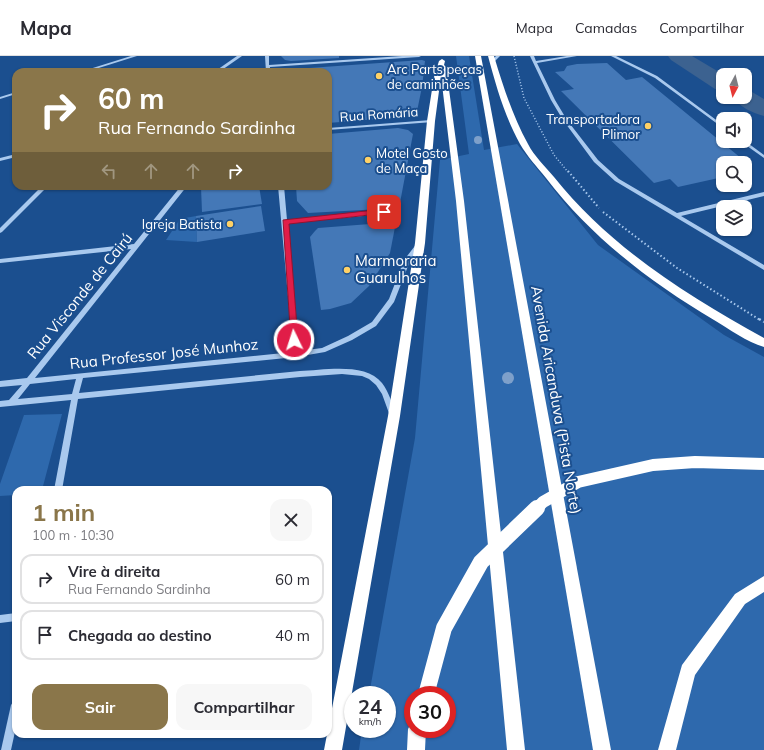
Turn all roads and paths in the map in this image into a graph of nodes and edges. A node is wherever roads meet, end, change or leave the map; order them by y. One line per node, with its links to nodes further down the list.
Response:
1 (135, 56): 14 (street)
2 (240, 56): 15 (street)
3 (267, 56): 13 (street)
4 (419, 56): 13 (street)
5 (478, 56): 59 (highway, Avenida Aricanduva (Pista Norte))
6 (514, 56): 37 (path)
7 (532, 56): 12 (street)
8 (575, 56): 12 (street)
9 (613, 56): 19 (street)
10 (442, 58): 18 (highway); 58 (highway)
11 (494, 58): 38 (highway)
12 (535, 62): 30 (street)
13 (267, 66)
14 (95, 68)
15 (222, 68)
16 (12, 94): 17 (street)
17 (0, 98)
18 (431, 121): 20 (street, Rua Romária); 33 (highway)
19 (716, 122)
20 (332, 129)
21 (752, 148): 23 (street)
22 (12, 156): 24 (street)
23 (764, 157)
24 (0, 160)
25 (41, 190): 32 (street)
26 (181, 190): 34 (street, Rua Visconde de Cairú)
27 (281, 190): 31 (street)
28 (764, 194): 30 (street)
29 (384, 212): 31 (street)
30 (677, 215): 36 (street)
31 (285, 222): 39 (street)
32 (0, 231)
33 (420, 243): 39 (street, Rua Professor José Munhoz); 46 (highway)
34 (137, 246): 35 (street); 41 (street, Rua Visconde de Cairú)
35 (0, 261)
36 (764, 268)
37 (764, 322)
38 (764, 343)
39 (296, 354): 40 (street, Rua Professor José Munhoz)
40 (81, 375): 41 (street, Rua Professor José Munhoz); 43 (street)
41 (29, 381): 42 (street, Rua Professor José Munhoz); 44 (street, Rua Visconde de Cairú)
42 (0, 384)
43 (75, 396): 44 (street); 46 (street); 48 (street)
44 (11, 402): 45 (street)
45 (0, 404)
46 (394, 416): 56 (highway)
47 (764, 464): 52 (highway, bridge)
48 (59, 486)
49 (764, 583): 60 (highway)
50 (12, 618): 51 (street)
51 (0, 619)
52 (428, 686)
53 (12, 723): 55 (street)
54 (417, 738): 57 (highway)
55 (6, 750)
56 (333, 750)
57 (416, 750)
58 (516, 750)
59 (602, 750)
60 (667, 750)

